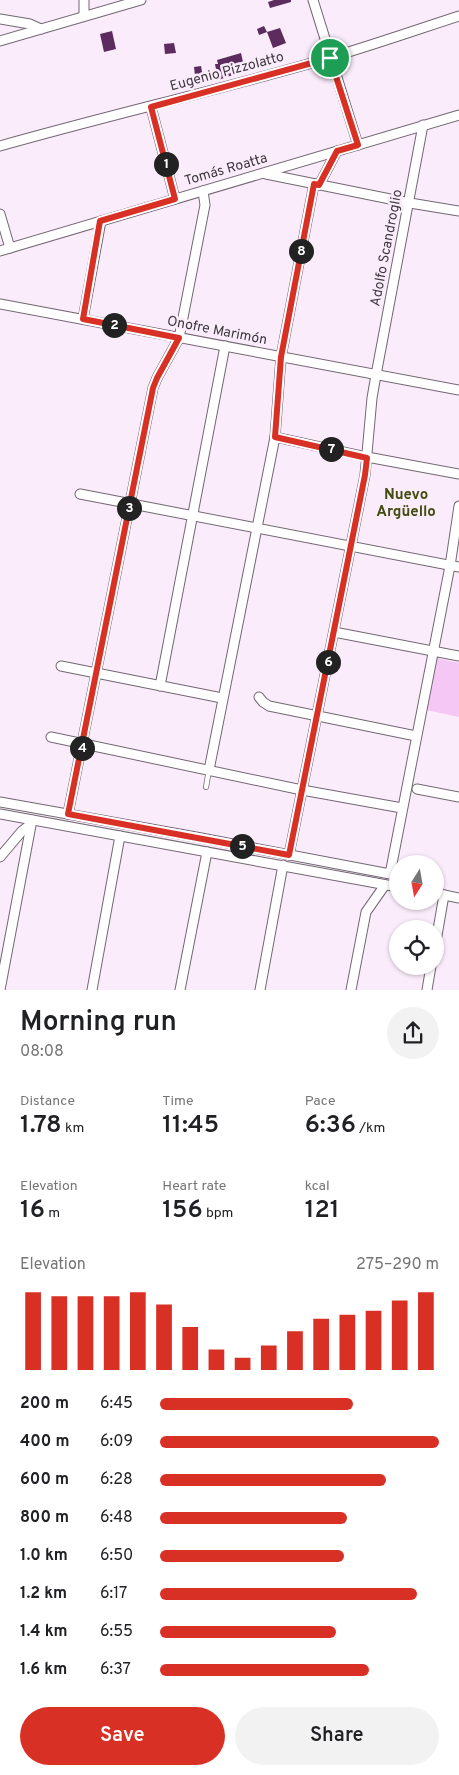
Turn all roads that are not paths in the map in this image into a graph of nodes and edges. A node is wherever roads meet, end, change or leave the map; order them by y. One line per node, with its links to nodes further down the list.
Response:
1 (84, 0): 4 (street)
2 (140, 0): 4 (street)
3 (313, 0): 9 (street)
4 (84, 16): 7 (street)
5 (459, 16): 9 (street, Eugenio Pizzolatto)
6 (0, 19): 7 (street)
7 (41, 29): 8 (street)
8 (0, 41)
9 (330, 58): 10 (street, Eugenio Pizzolatto); 13 (street)
10 (151, 107): 14 (street, Eugenio Pizzolatto); 19 (street)
11 (459, 115): 12 (street, Tomás Roatta)
12 (423, 125): 13 (street, Tomás Roatta); 20 (street, Adolfo Scandroglio)
13 (358, 145): 15 (street, Tomás Roatta)
14 (0, 146)
15 (337, 151): 16 (street, Tomás Roatta); 17 (street)
16 (263, 173): 17 (street); 18 (street, Tomás Roatta)
17 (316, 185): 20 (street); 30 (street)
18 (203, 191): 19 (street, Tomás Roatta); 28 (street)
19 (175, 199): 23 (street, Tomás Roatta)
20 (410, 203): 21 (street); 31 (street, Adolfo Scandroglio)
21 (459, 210)
22 (0, 214): 24 (street)
23 (100, 221): 24 (street, Tomás Roatta); 27 (street)
24 (10, 248): 25 (street, Tomás Roatta)
25 (0, 251)
26 (0, 304): 27 (street, Onofre Marimón)
27 (83, 319): 28 (street, Onofre Marimón)
28 (179, 338): 29 (street, Onofre Marimón); 37 (street)
29 (225, 346): 30 (street, Onofre Marimón); 39 (street)
30 (281, 357): 31 (street, Onofre Marimón); 33 (street)
31 (376, 375): 32 (street, Onofre Marimón); 34 (street, Adolfo Scandroglio)
32 (459, 390)
33 (275, 437): 34 (street); 40 (street)
34 (367, 458): 35 (street); 41 (street, Adolfo Scandroglio)
35 (459, 474)
36 (80, 494): 37 (street)
37 (130, 503): 39 (street); 47 (street)
38 (459, 506): 42 (street)
39 (192, 515): 40 (street); 48 (street)
40 (257, 528): 41 (street); 50 (street)
41 (350, 546): 42 (street); 43 (street, Adolfo Scandroglio)
42 (455, 566): 44 (street)
43 (334, 632): 44 (street); 51 (street, Adolfo Scandroglio)
44 (433, 651): 45 (street); 52 (street)
45 (459, 656)
46 (61, 666): 47 (street)
47 (96, 673): 48 (street); 54 (street)
48 (160, 686): 50 (street)
49 (259, 697): 51 (street)
50 (222, 698): 55 (street)
51 (318, 717): 52 (street); 58 (street, Adolfo Scandroglio)
52 (416, 736): 61 (street)
53 (51, 737): 54 (street)
54 (83, 743): 55 (street); 63 (street)
55 (209, 770): 56 (lane); 58 (street)
56 (206, 787)
57 (417, 789): 59 (street)
58 (302, 790): 61 (street); 67 (street, Adolfo Scandroglio)
59 (459, 797)
60 (0, 802): 63 (street)
61 (402, 808): 67 (street)
62 (0, 814): 64 (street)
63 (68, 814): 67 (street)
64 (31, 822): 65 (street); 68 (street); 75 (street)
65 (120, 836): 66 (street); 76 (street)
66 (207, 852): 69 (street); 77 (street)
67 (289, 855)
68 (0, 857)
69 (283, 866): 70 (street); 78 (street)
70 (385, 885): 71 (street); 79 (street)
71 (389, 886)
72 (444, 895): 73 (street)
73 (459, 898)
74 (430, 975): 80 (street)
75 (0, 990)
76 (92, 990)
77 (180, 990)
78 (260, 990)
79 (351, 990)
80 (427, 990)

